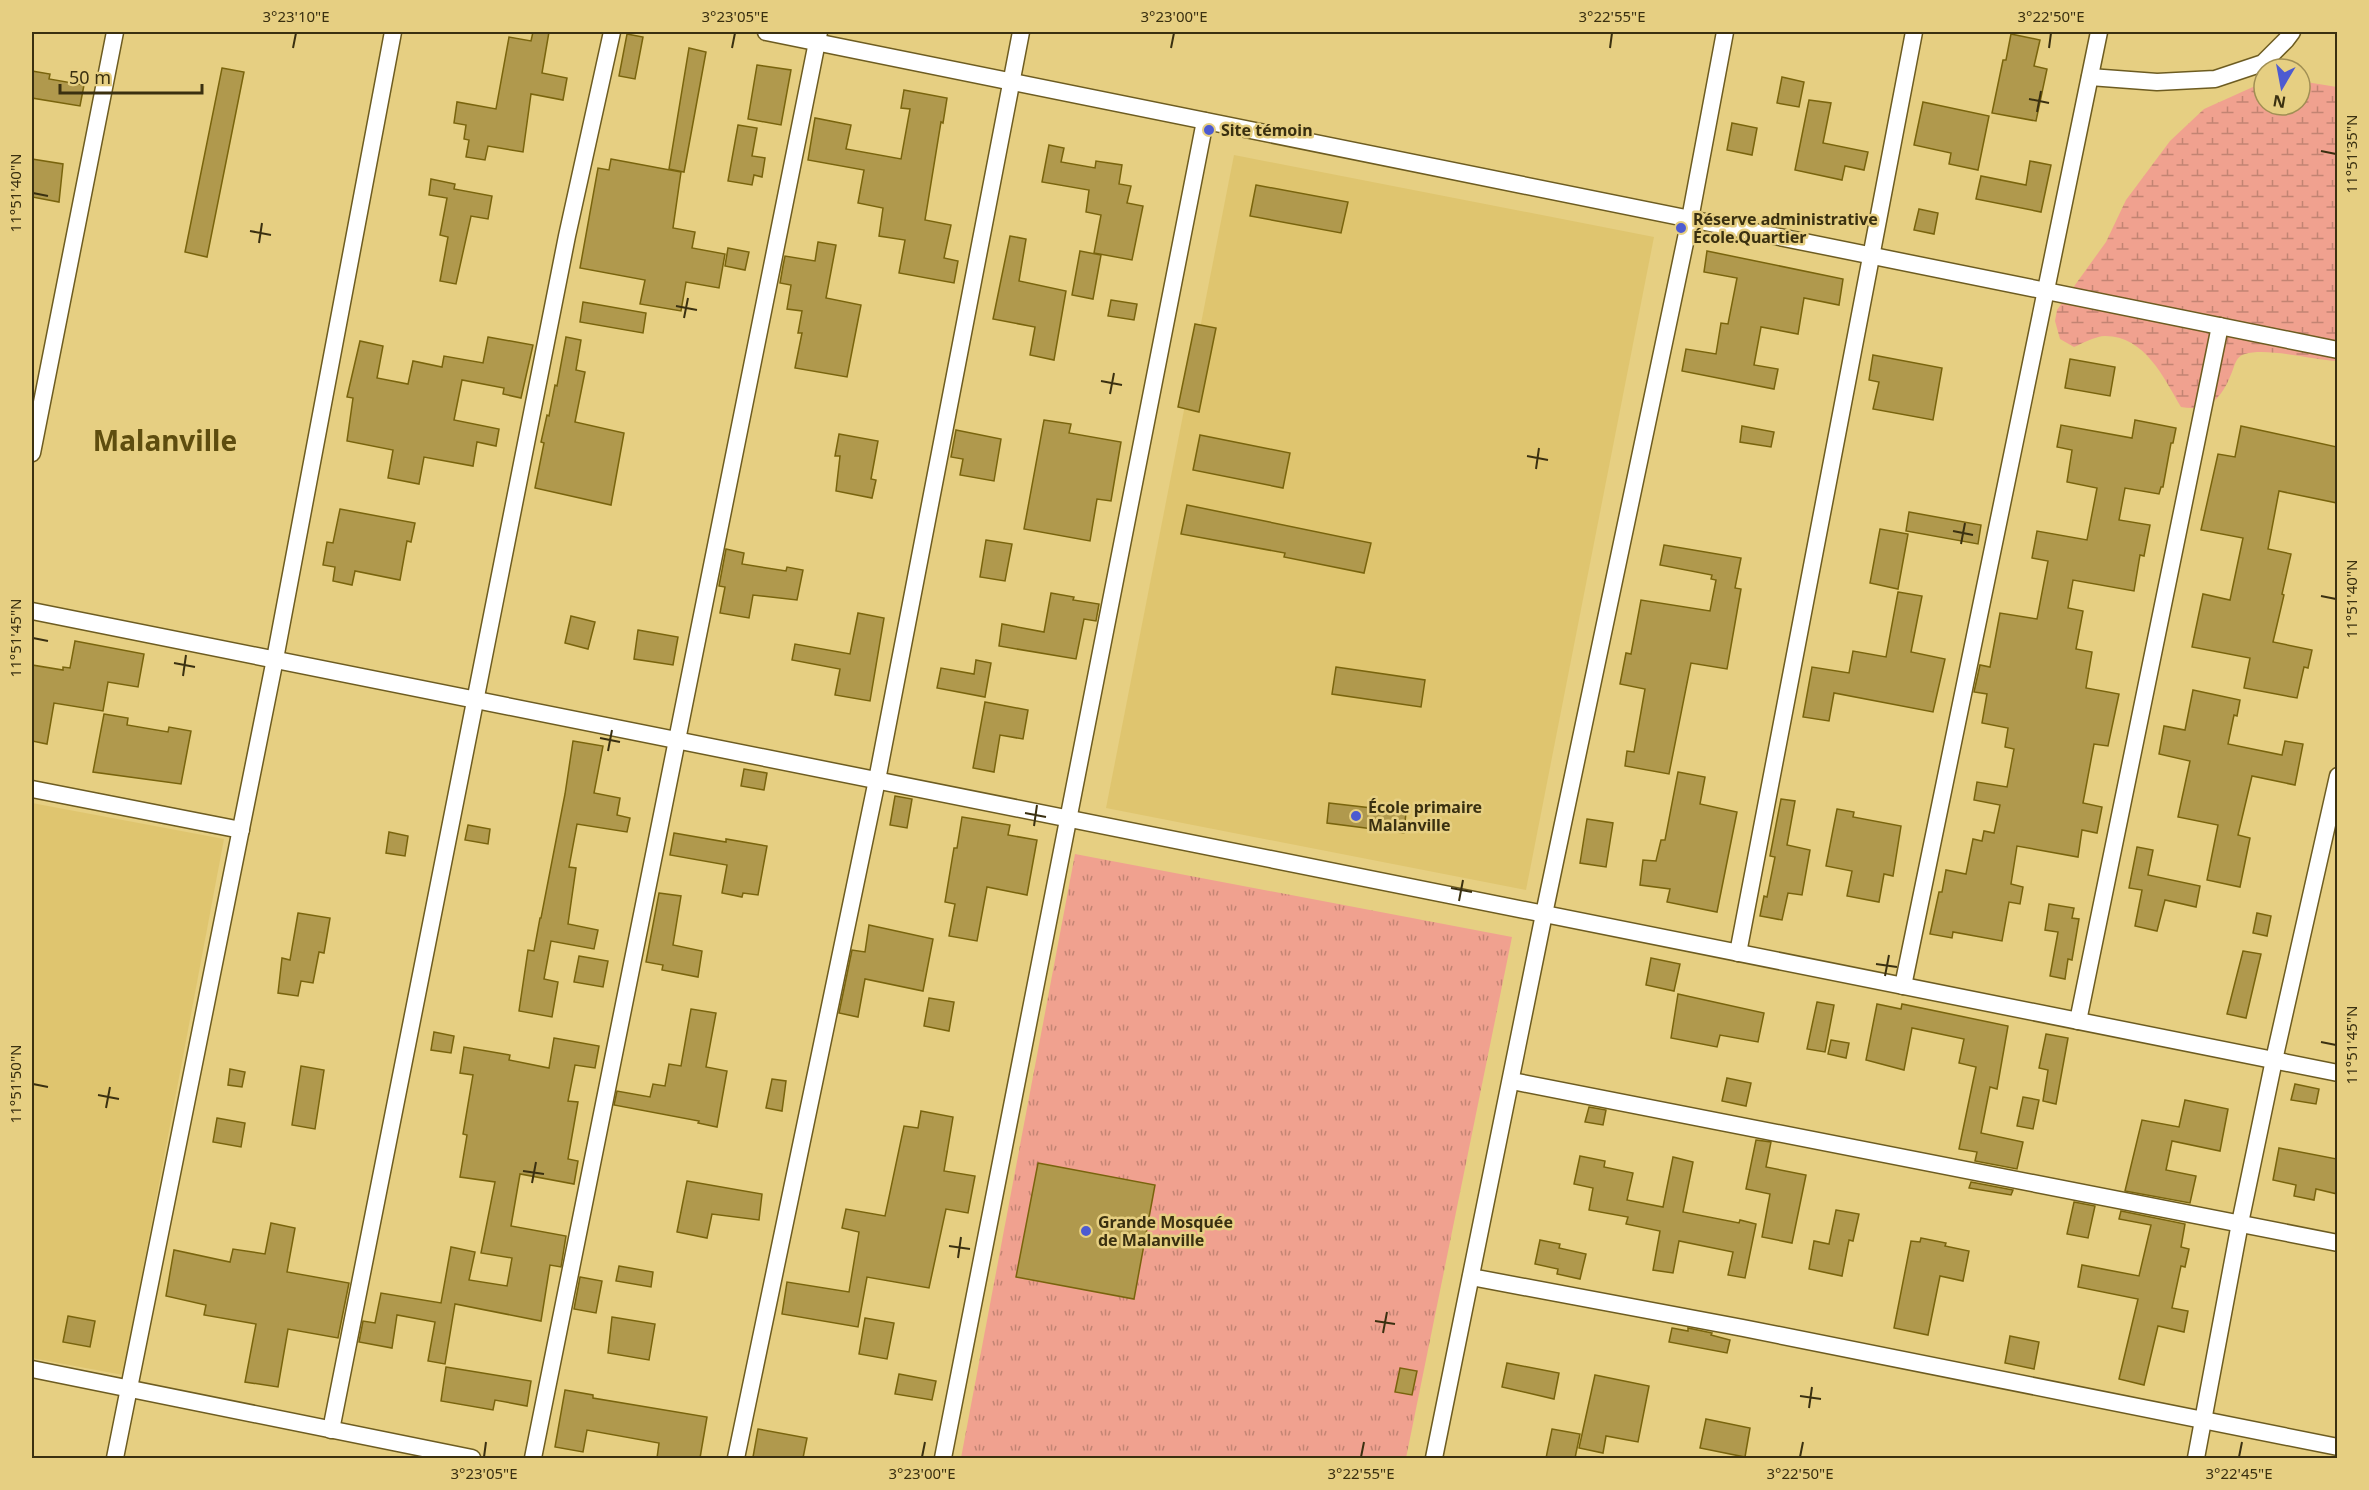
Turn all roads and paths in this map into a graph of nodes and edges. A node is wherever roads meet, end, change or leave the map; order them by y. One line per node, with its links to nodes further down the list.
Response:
1 (115, 32): 19 (street)
2 (393, 32): 21 (street)
3 (612, 32): 22 (street)
4 (766, 32): 10 (street)
5 (1021, 32): 12 (street)
6 (1725, 32): 14 (street)
7 (1914, 32): 15 (street)
8 (2099, 32): 11 (street)
9 (2292, 32): 11 (street)
10 (819, 37): 12 (street); 23 (street)
11 (2090, 77): 16 (street)
12 (1010, 81): 13 (street); 25 (street)
13 (1205, 121): 14 (street); 27 (street)
14 (1690, 219): 15 (street); 29 (street)
15 (1870, 255): 16 (street); 30 (street)
16 (2046, 291): 17 (street); 31 (street)
17 (2220, 326): 18 (street); 32 (street)
18 (2337, 350)
19 (32, 453)
20 (32, 611): 21 (street)
21 (275, 659): 22 (street); 28 (street)
22 (475, 700): 23 (street); 42 (street)
23 (676, 740): 25 (street); 46 (street)
24 (2337, 776): 33 (street)
25 (877, 780): 27 (street); 47 (street)
26 (32, 789): 28 (street)
27 (1069, 819): 29 (street); 48 (street)
28 (241, 830): 40 (street)
29 (1544, 914): 30 (street); 35 (street)
30 (1738, 952): 31 (street)
31 (1903, 986): 32 (street)
32 (2078, 1021): 33 (street)
33 (2274, 1060): 34 (street); 36 (street)
34 (2337, 1073)
35 (1512, 1081): 36 (street); 38 (street)
36 (2240, 1223): 37 (street); 41 (street)
37 (2337, 1243)
38 (1471, 1277): 41 (street); 49 (street)
39 (32, 1369): 40 (street)
40 (129, 1389): 42 (street); 44 (street)
41 (2204, 1421): 43 (street); 50 (street)
42 (331, 1430): 45 (street)
43 (2337, 1447)
44 (115, 1458)
45 (472, 1458)
46 (533, 1458)
47 (736, 1458)
48 (943, 1458)
49 (1434, 1458)
50 (2196, 1458)

